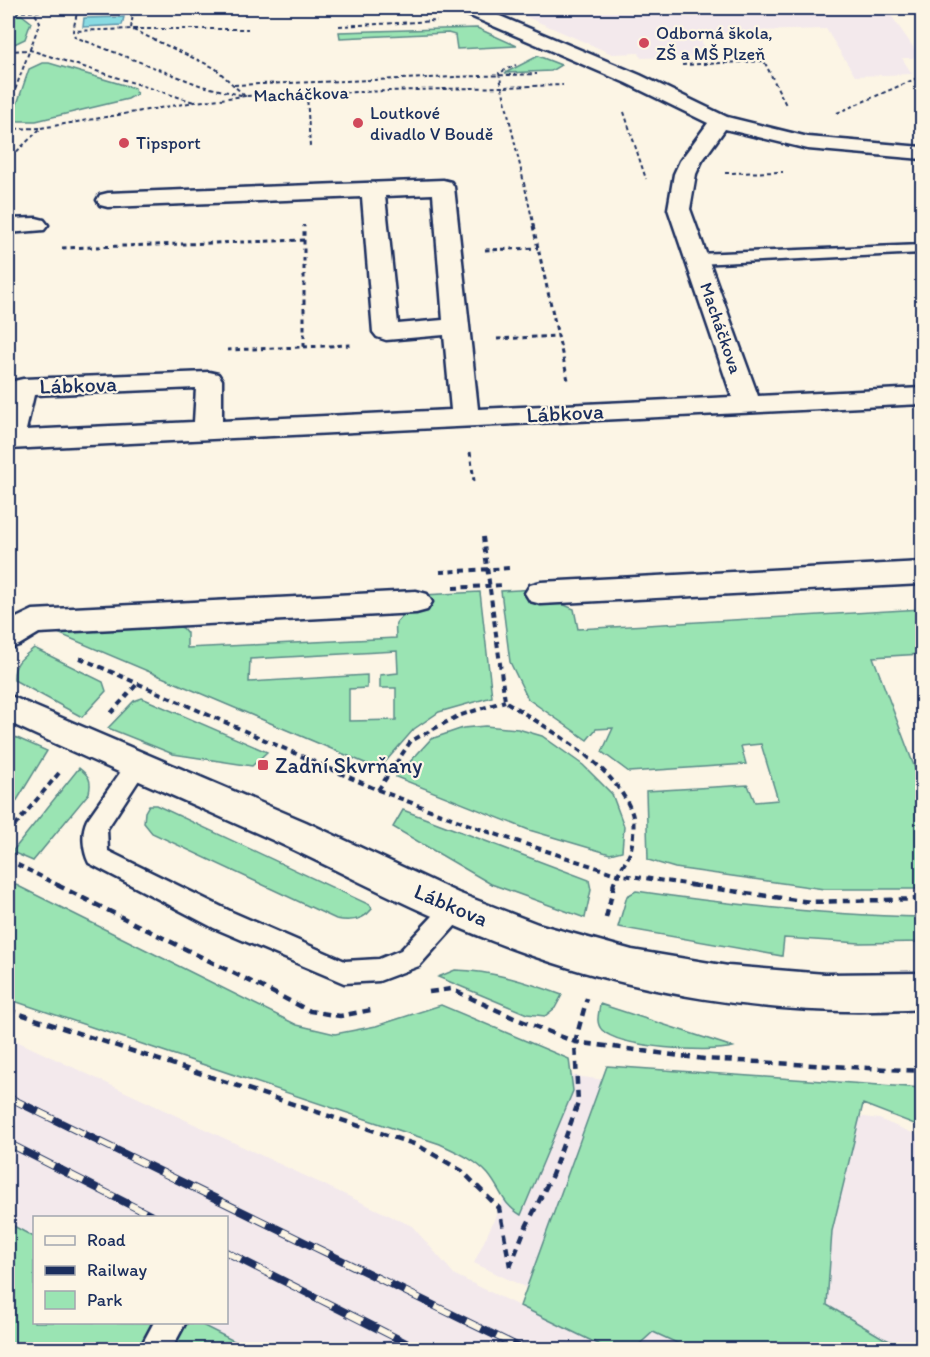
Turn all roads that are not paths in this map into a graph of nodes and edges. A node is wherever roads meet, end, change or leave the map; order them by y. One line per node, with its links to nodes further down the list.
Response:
1 (467, 8): 2 (street)
2 (720, 121): 3 (street); 9 (street, Macháčkova)
3 (922, 153)
4 (373, 190): 5 (street); 10 (street); 10 (street)
5 (108, 200)
6 (36, 225): 7 (street)
7 (8, 226)
8 (922, 249): 9 (lane)
9 (697, 259): 12 (street, Macháčkova)
10 (457, 334): 13 (street)
11 (922, 396): 12 (street, Lábkova)
12 (748, 404): 13 (street, Lábkova)
13 (465, 418): 14 (street, Lábkova)
14 (208, 430): 15 (street, Lábkova); 15 (street, Lábkova)
15 (9, 440)
16 (922, 573): 17 (street)
17 (541, 593)
18 (416, 602): 19 (street)
19 (12, 634)
20 (8, 708): 21 (street, Lábkova)
21 (137, 766): 22 (street, Lábkova); 22 (lane)
22 (456, 908): 23 (street, Lábkova)
23 (922, 991)
24 (170, 1324): 25 (lane)
25 (154, 1350)

